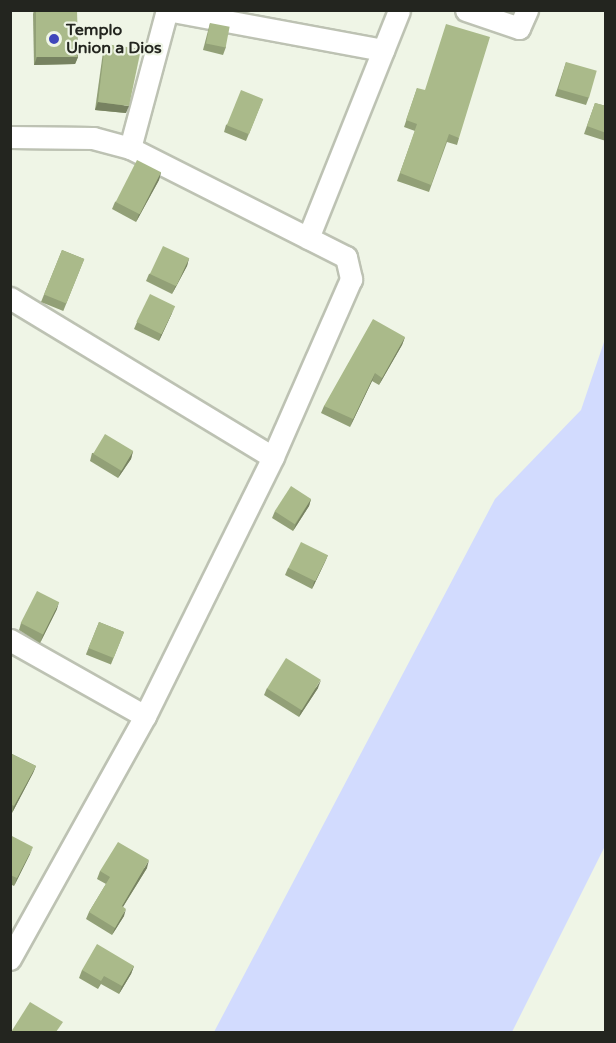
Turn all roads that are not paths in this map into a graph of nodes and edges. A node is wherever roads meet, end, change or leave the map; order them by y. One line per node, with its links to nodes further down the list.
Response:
1 (167, 10): 5 (street); 7 (street)
2 (399, 10): 5 (street)
3 (466, 10): 4 (street)
4 (527, 10)
5 (384, 50): 8 (street)
6 (10, 136): 7 (street)
7 (130, 148): 8 (street)
8 (308, 238): 10 (street)
9 (10, 298): 10 (street)
10 (273, 457): 12 (street)
11 (10, 640): 12 (street)
12 (145, 716): 13 (street)
13 (10, 959)

